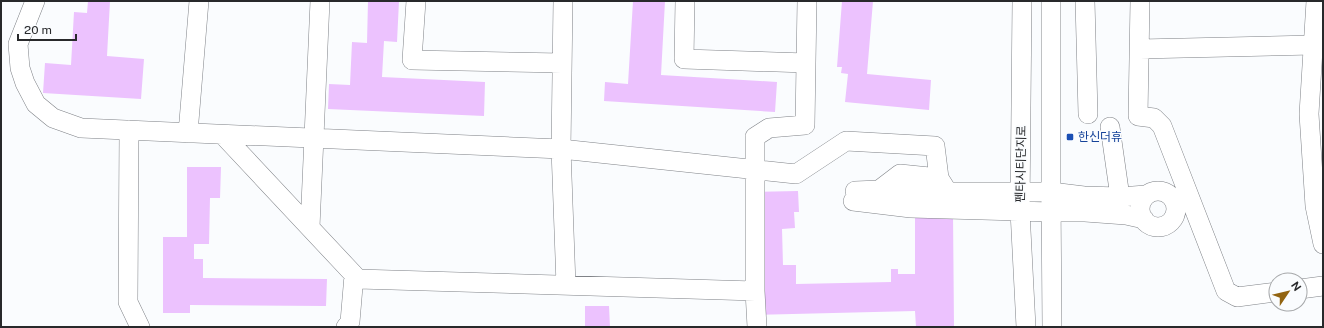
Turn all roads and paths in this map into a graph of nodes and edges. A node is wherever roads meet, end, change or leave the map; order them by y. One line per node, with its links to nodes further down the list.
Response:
1 (35, 1): 20 (street)
2 (199, 1): 21 (street)
3 (320, 1): 23 (street)
4 (416, 1): 16 (street)
5 (563, 1): 16 (street)
6 (685, 1): 15 (street)
7 (808, 1): 15 (street)
8 (1022, 1): 27 (street, 펜타시티단지로)
9 (1051, 1): 28 (street)
10 (1085, 1): 18 (street)
11 (1140, 1): 14 (street)
12 (1316, 1): 13 (street)
13 (1313, 45): 14 (street); 17 (street)
14 (1140, 49): 41 (street)
15 (806, 62): 25 (street)
16 (562, 63): 24 (street)
17 (1316, 113): 35 (street)
18 (1088, 114)
19 (1110, 127): 30 (street)
20 (129, 130): 21 (street); 42 (street)
21 (188, 133): 22 (street)
22 (223, 134): 23 (street); 34 (street)
23 (315, 138): 24 (street); 34 (street)
24 (561, 149): 25 (street); 37 (street)
25 (755, 170): 26 (street); 40 (street)
26 (943, 185): 27 (street); 31 (street)
27 (1020, 192): 28 (street); 31 (street, 펜타시티단지로)
28 (1051, 192): 30 (street); 32 (street)
29 (1146, 195): 30 (street); 33 (street); 33 (street)
30 (1120, 197)
31 (1020, 211): 32 (street); 45 (street, 펜타시티단지로)
32 (1051, 212): 33 (street); 46 (street)
33 (1144, 220)
34 (310, 227): 36 (street)
35 (1323, 244)
36 (354, 275): 37 (street); 43 (street)
37 (566, 285): 40 (street)
38 (1323, 286): 39 (street)
39 (1308, 288)
40 (754, 291): 44 (street)
41 (1268, 293)
42 (140, 327)
43 (346, 327)
44 (756, 327)
45 (1026, 327)
46 (1052, 327)

